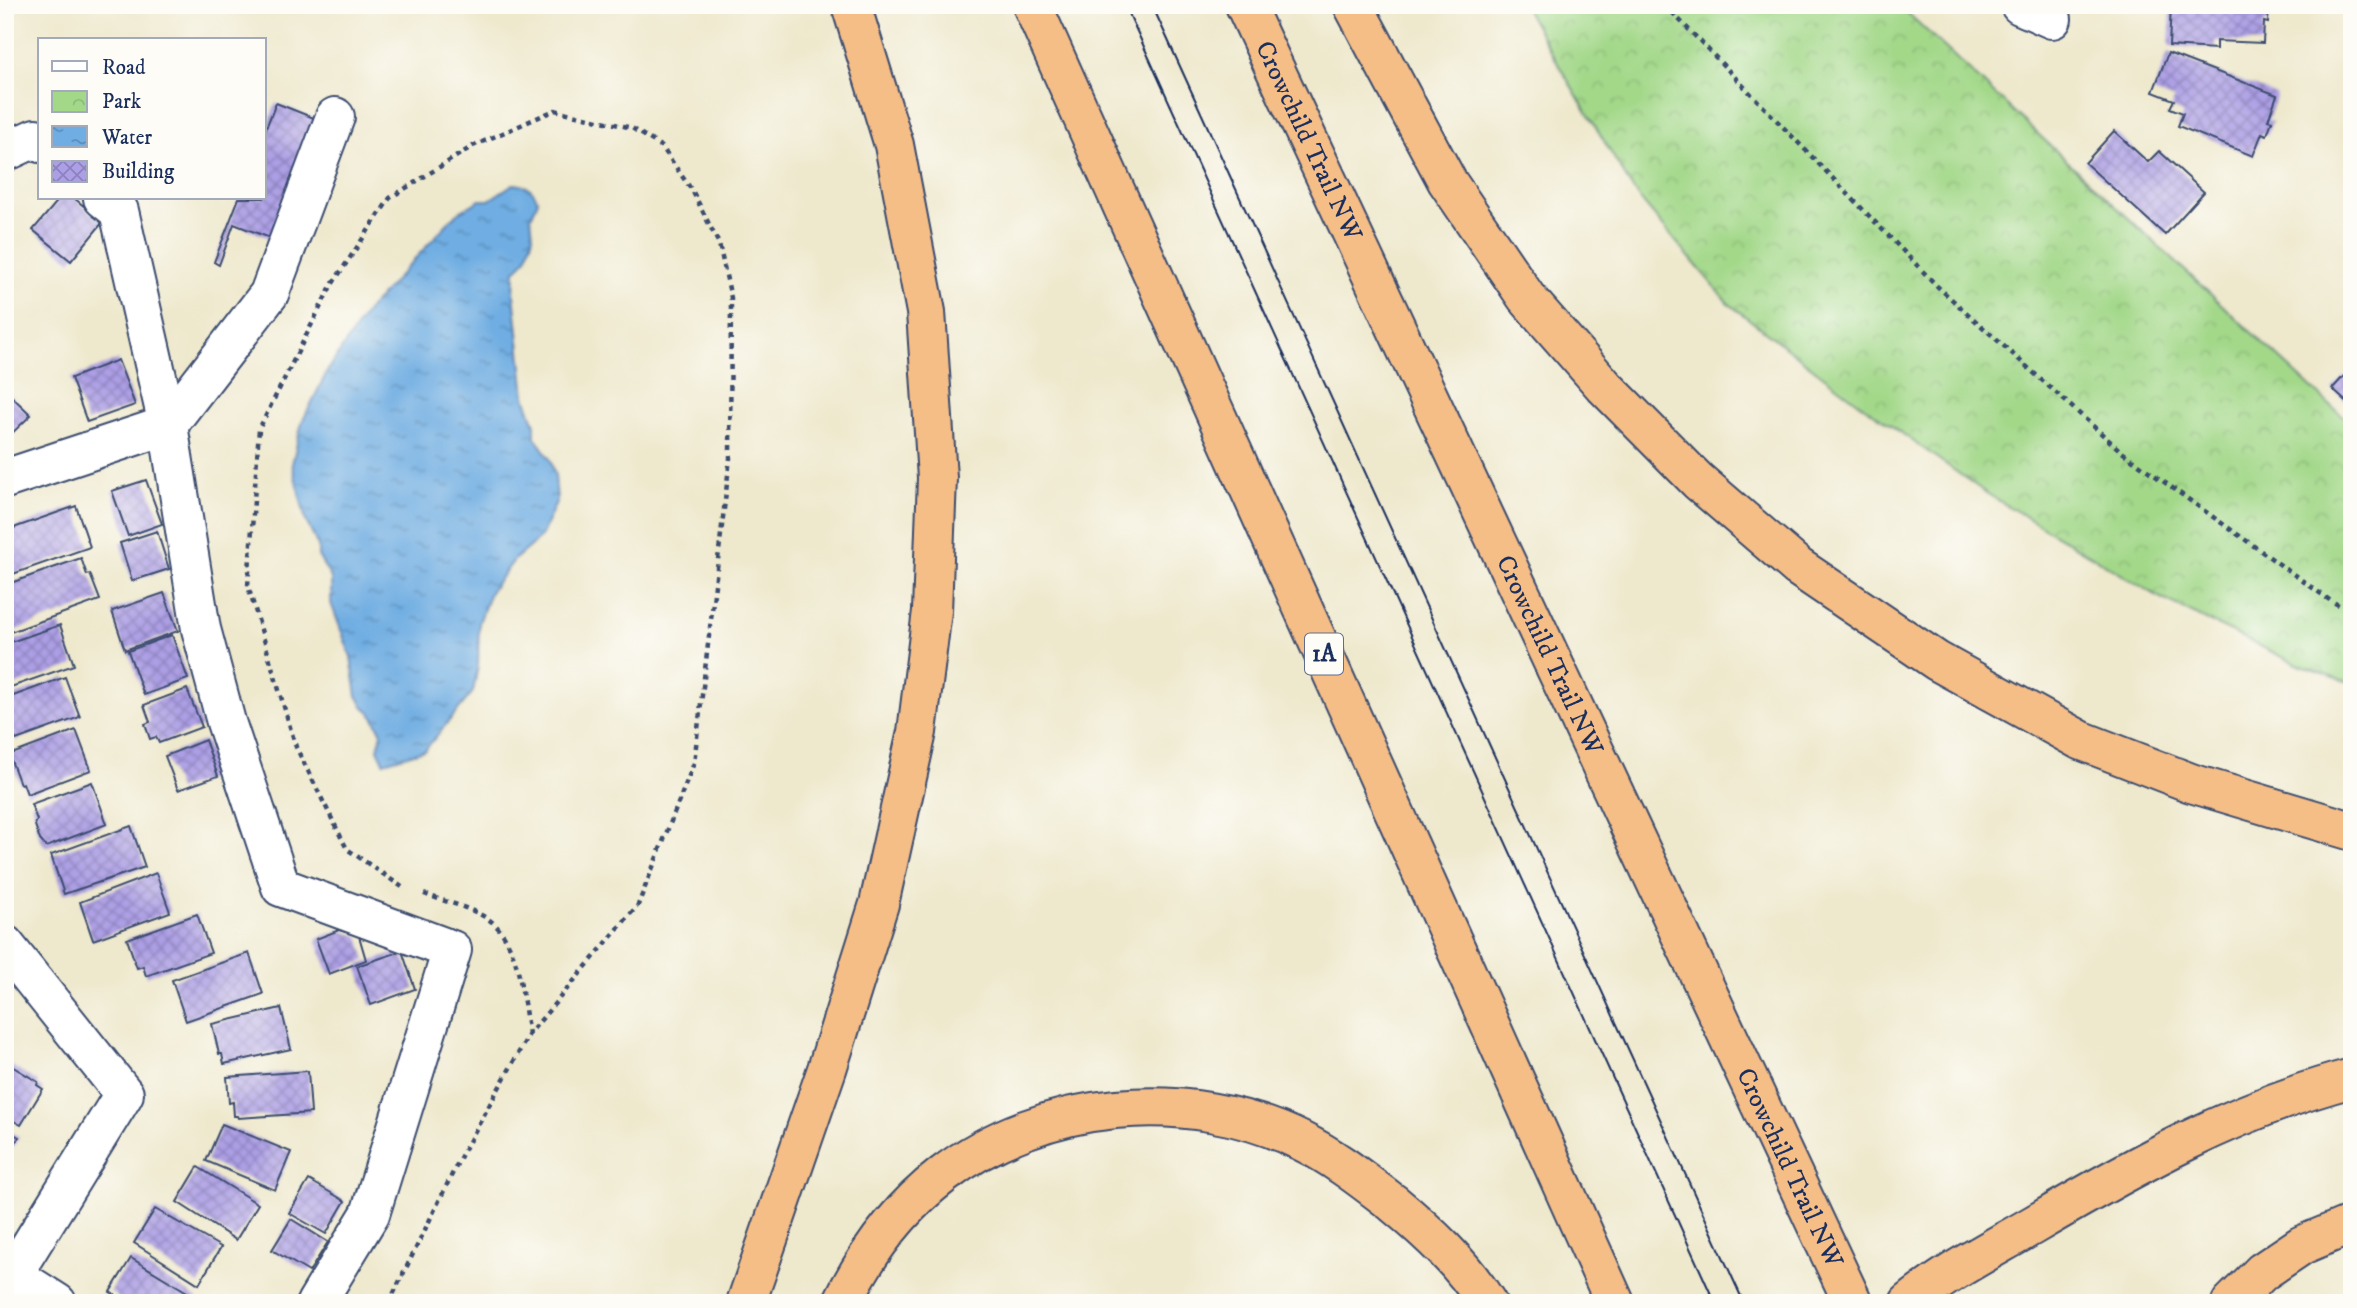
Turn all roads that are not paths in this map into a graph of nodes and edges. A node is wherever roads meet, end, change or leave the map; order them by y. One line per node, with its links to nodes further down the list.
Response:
1 (851, 5): 18 (highway)
2 (1031, 5): 21 (highway, 1A)
3 (1245, 5): 22 (highway, Crowchild Trail NW)
4 (1353, 5): 11 (highway)
5 (335, 117): 9 (street)
6 (38, 141): 7 (street)
7 (5, 152)
8 (105, 200): 9 (street)
9 (168, 425): 10 (street); 17 (street)
10 (5, 479)
11 (2352, 831)
12 (5, 945): 15 (street)
13 (2352, 1078): 23 (highway)
14 (2352, 1224): 24 (highway)
15 (9, 1281): 16 (street)
16 (57, 1303)
17 (316, 1303)
18 (746, 1303)
19 (842, 1303): 20 (highway)
20 (1488, 1303)
21 (1615, 1303)
22 (1853, 1303)
23 (1909, 1303)
24 (2231, 1303)

